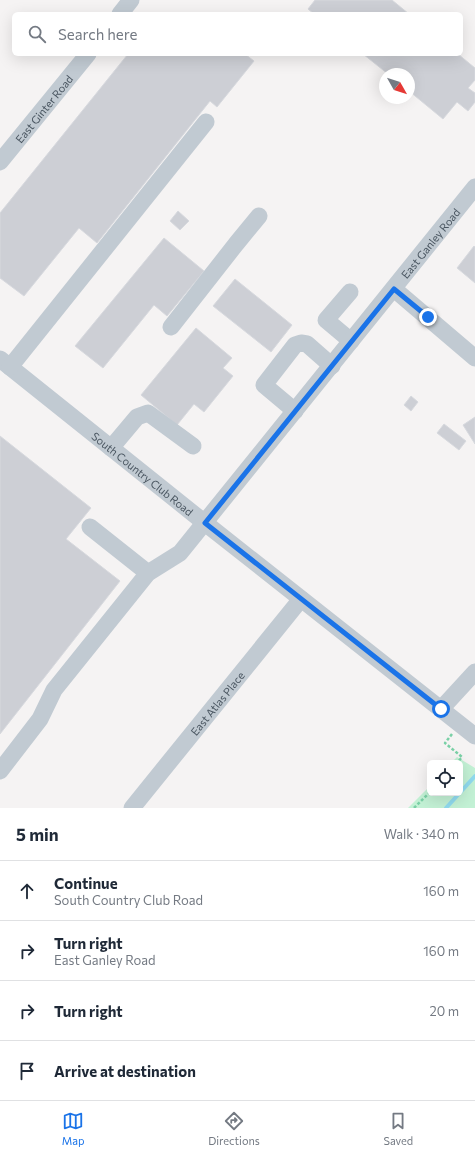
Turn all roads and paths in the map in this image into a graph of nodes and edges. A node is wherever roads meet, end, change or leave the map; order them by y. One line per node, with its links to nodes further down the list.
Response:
1 (131, 0): 2 (street)
2 (122, 12)
3 (86, 56): 5 (street, East Ginter Road)
4 (206, 122): 13 (street)
5 (0, 162)
6 (473, 195): 8 (street, East Ganley Road)
7 (260, 216): 10 (street)
8 (394, 289): 11 (street, East Ganley Road); 12 (street)
9 (350, 292): 11 (street)
10 (171, 327)
11 (351, 341): 14 (street, East Ganley Road)
12 (475, 358)
13 (5, 363): 17 (street, South Country Club Road)
14 (332, 366): 15 (street, East Ganley Road); 15 (street)
15 (296, 411): 18 (street, East Ganley Road)
16 (193, 446): 17 (street)
17 (111, 448): 18 (street, South Country Club Road)
18 (205, 523): 20 (street, East Ganley Road); 21 (street, South Country Club Road)
19 (90, 527): 20 (street)
20 (148, 573): 27 (street, East Ganley Road)
21 (301, 599): 23 (street, South Country Club Road); 29 (street, East Atlas Place)
22 (475, 672): 23 (street)
23 (441, 709): 24 (street, South Country Club Road)
24 (460, 724): 25 (street, South Country Club Road); 26 (path)
25 (475, 736)
26 (460, 760)
27 (0, 771)
28 (427, 795): 30 (path)
29 (132, 808)
30 (414, 808)

